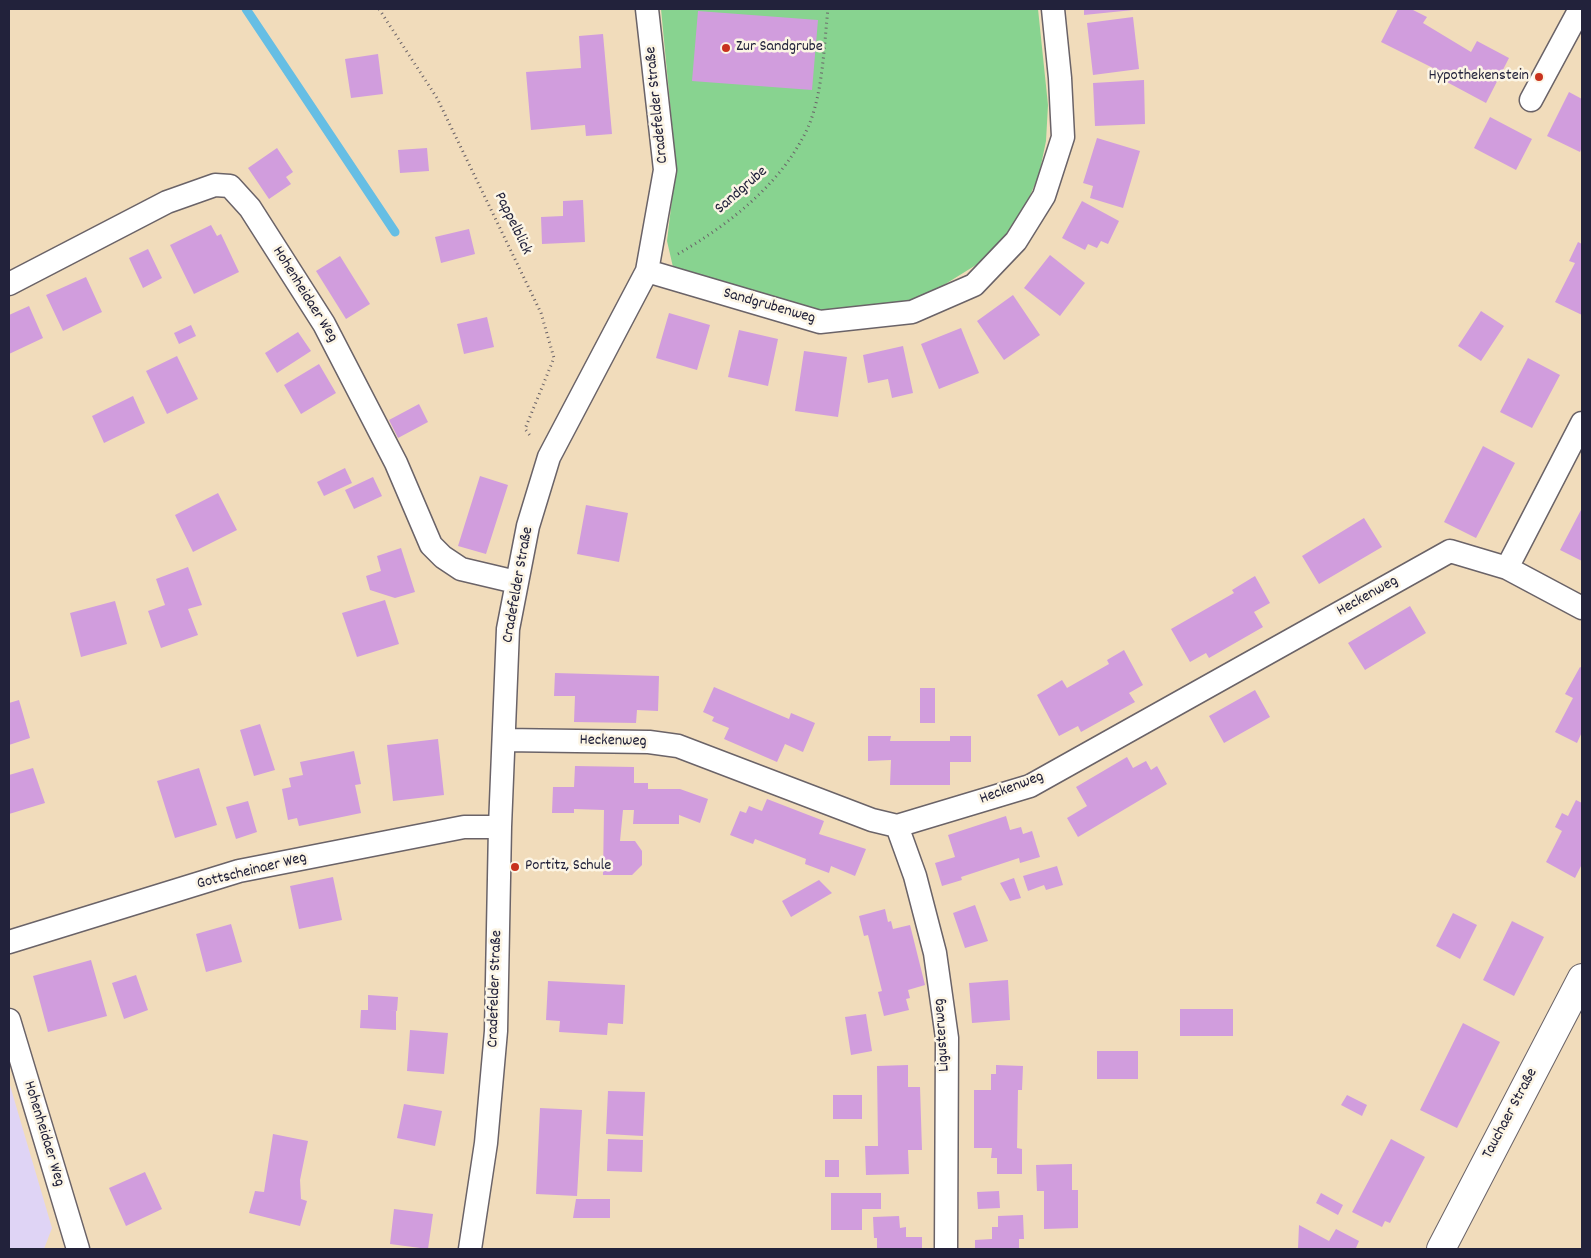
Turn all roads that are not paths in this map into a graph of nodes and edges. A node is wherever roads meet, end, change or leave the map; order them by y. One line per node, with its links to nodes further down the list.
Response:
1 (648, 9): 5 (street, Cradefelder Straße)
2 (1053, 9): 5 (street, Sandgrubenweg)
3 (1575, 13): 4 (street)
4 (1531, 100)
5 (647, 271): 9 (street, Cradefelder Straße)
6 (9, 284): 9 (street, Hohenheidaer Weg)
7 (1582, 423): 8 (street)
8 (1507, 568): 10 (street, Heckenweg); 12 (street, Heckenweg)
9 (516, 582): 11 (street, Cradefelder Straße)
10 (1582, 608)
11 (504, 740): 12 (street, Heckenweg); 13 (street, Cradefelder Straße)
12 (897, 826): 19 (street, Ligusterweg)
13 (500, 827): 14 (street, Gottscheinaer Weg); 18 (street, Cradefelder Straße)
14 (9, 942)
15 (1582, 978): 20 (main road, Tauchaer Straße)
16 (9, 1020): 17 (street, Hohenheidaer Weg)
17 (78, 1249)
18 (470, 1249)
19 (946, 1249)
20 (1441, 1249)

